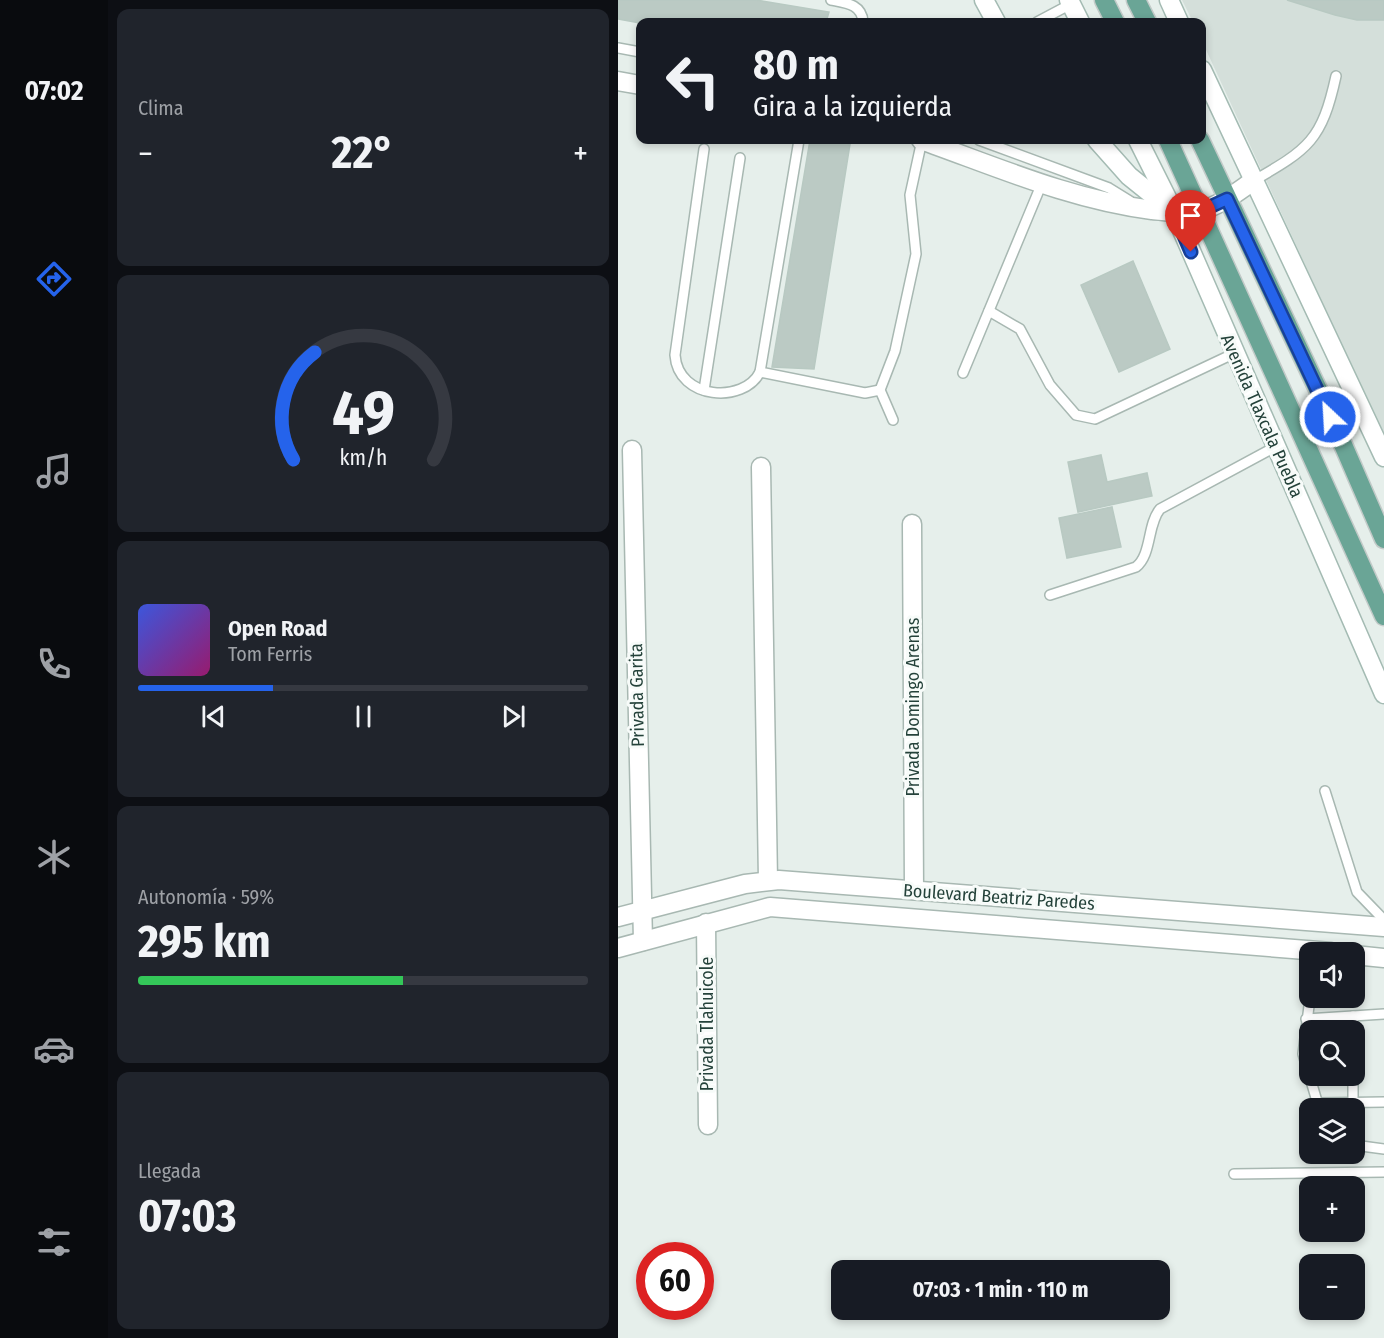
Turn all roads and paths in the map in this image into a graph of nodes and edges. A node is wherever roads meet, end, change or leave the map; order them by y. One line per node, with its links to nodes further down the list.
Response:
1 (831, 0): 7 (lane)
2 (984, 0): 8 (street)
3 (1104, 0): 11 (main road)
4 (1136, 0): 12 (main road)
5 (1169, 0): 13 (street)
6 (1070, 2): 9 (lane); 10 (street)
7 (862, 18)
8 (994, 18)
9 (1044, 18)
10 (1078, 18)
11 (1113, 18)
12 (1145, 18)
13 (1177, 18)
14 (618, 48): 15 (lane)
15 (636, 51)
16 (1336, 76): 30 (lane)
17 (1206, 79): 30 (street)
18 (618, 81): 19 (street)
19 (636, 84)
20 (798, 144): 38 (lane)
21 (920, 144): 41 (lane)
22 (932, 144): 31 (street)
23 (990, 144): 33 (lane)
24 (1100, 144): 35 (street)
25 (1140, 144): 35 (street, Avenida Tlaxcala Puebla)
26 (1170, 144): 34 (main road, Avenida Tlaxcala Puebla)
27 (1202, 144): 32 (main road)
28 (704, 149): 40 (lane)
29 (740, 158): 40 (lane)
30 (1253, 181): 32 (street); 45 (street)
31 (1042, 183): 33 (street); 36 (lane)
32 (1227, 199): 34 (street); 48 (main road)
33 (1142, 208): 35 (street)
34 (1201, 211): 35 (street); 50 (main road, Avenida Tlaxcala Puebla)
35 (1174, 212): 37 (street, Avenida Tlaxcala Puebla)
36 (989, 311): 37 (lane); 39 (lane)
37 (1234, 353): 43 (street, Avenida Tlaxcala Puebla)
38 (760, 372): 40 (lane); 41 (lane)
39 (963, 373)
40 (704, 390)
41 (880, 390): 42 (lane)
42 (893, 420)
43 (1275, 447): 49 (lane); 51 (street, Avenida Tlaxcala Puebla)
44 (633, 450): 55 (street, Privada Garita)
45 (1384, 457)
46 (761, 467): 53 (street)
47 (912, 525): 54 (street, Privada Domingo Arenas)
48 (1384, 539)
49 (1050, 595)
50 (1384, 616)
51 (1384, 694)
52 (1325, 791): 57 (lane)
53 (768, 880): 54 (street, Boulevard Beatriz Paredes); 55 (street, Boulevard Beatriz Paredes)
54 (914, 890): 59 (street, Boulevard Beatriz Paredes)
55 (641, 910): 56 (street, Boulevard Beatriz Paredes); 60 (street, Privada Garita)
56 (618, 917)
57 (1384, 920)
58 (706, 923): 60 (street, Boulevard Beatriz Paredes); 62 (street, Boulevard Beatriz Paredes); 73 (street, Privada Tlahuicole)
59 (1384, 927)
60 (643, 941): 61 (street, Boulevard Beatriz Paredes)
61 (618, 948)
62 (1299, 949)
63 (1365, 956): 64 (street)
64 (1384, 958)
65 (1308, 1008): 68 (lane)
66 (1384, 1014): 67 (lane)
67 (1353, 1016): 68 (lane); 69 (lane)
68 (1306, 1019): 70 (lane)
69 (1353, 1020)
70 (1315, 1098)
71 (1384, 1102): 72 (lane)
72 (1365, 1103)
73 (708, 1125)
74 (1365, 1146): 75 (lane)
75 (1384, 1149)
76 (1384, 1172): 77 (lane)
77 (1234, 1174)

